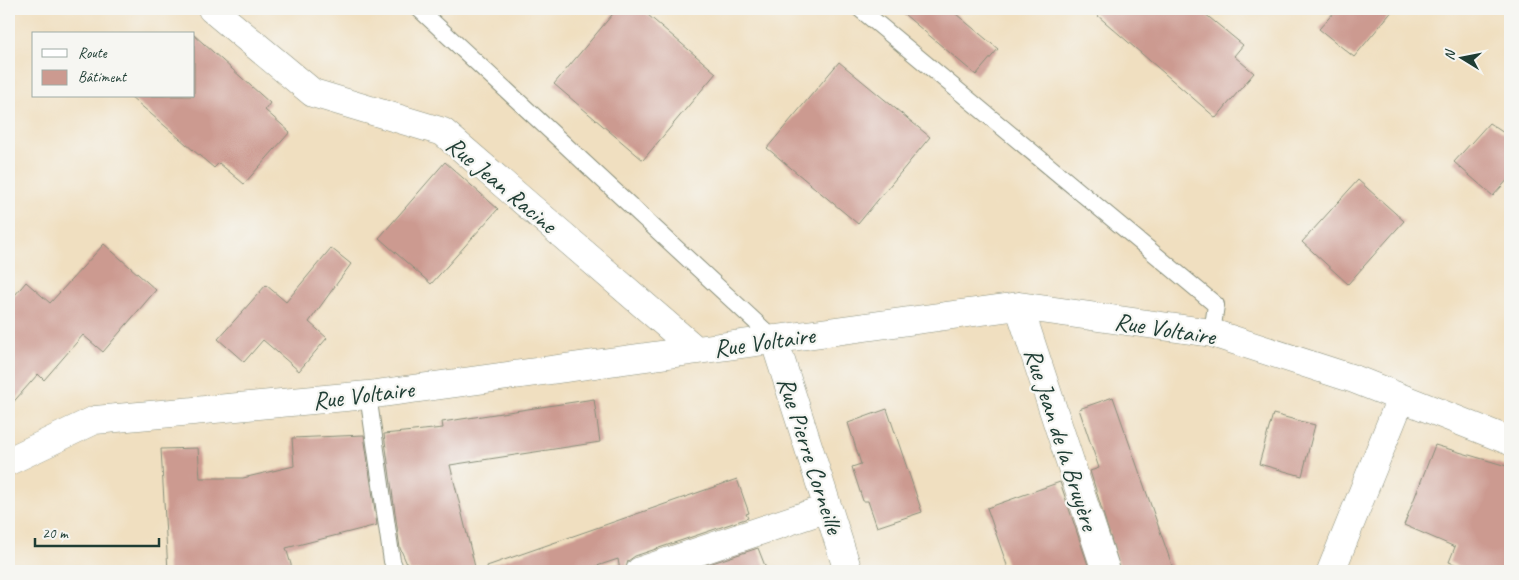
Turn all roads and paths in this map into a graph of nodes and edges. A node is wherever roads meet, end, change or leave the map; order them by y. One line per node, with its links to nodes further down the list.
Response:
1 (212, 9): 7 (street, Rue Jean Racine)
2 (419, 9): 6 (lane)
3 (860, 9): 5 (lane)
4 (1019, 306): 5 (street, Rue Voltaire); 6 (street, Rue Voltaire); 16 (street, Rue Jean de la Bruyère)
5 (1212, 333): 9 (street, Rue Voltaire)
6 (774, 339): 7 (street, Rue Voltaire); 12 (street, Rue Pierre Corneille)
7 (696, 350): 8 (street, Rue Voltaire)
8 (368, 394): 11 (street, Rue Voltaire); 13 (lane)
9 (1401, 398): 10 (street, Rue Voltaire); 17 (street)
10 (1510, 441)
11 (9, 461)
12 (828, 508): 14 (street); 15 (street, Rue Pierre Corneille)
13 (396, 571)
14 (640, 571)
15 (848, 571)
16 (1106, 571)
17 (1331, 571)

